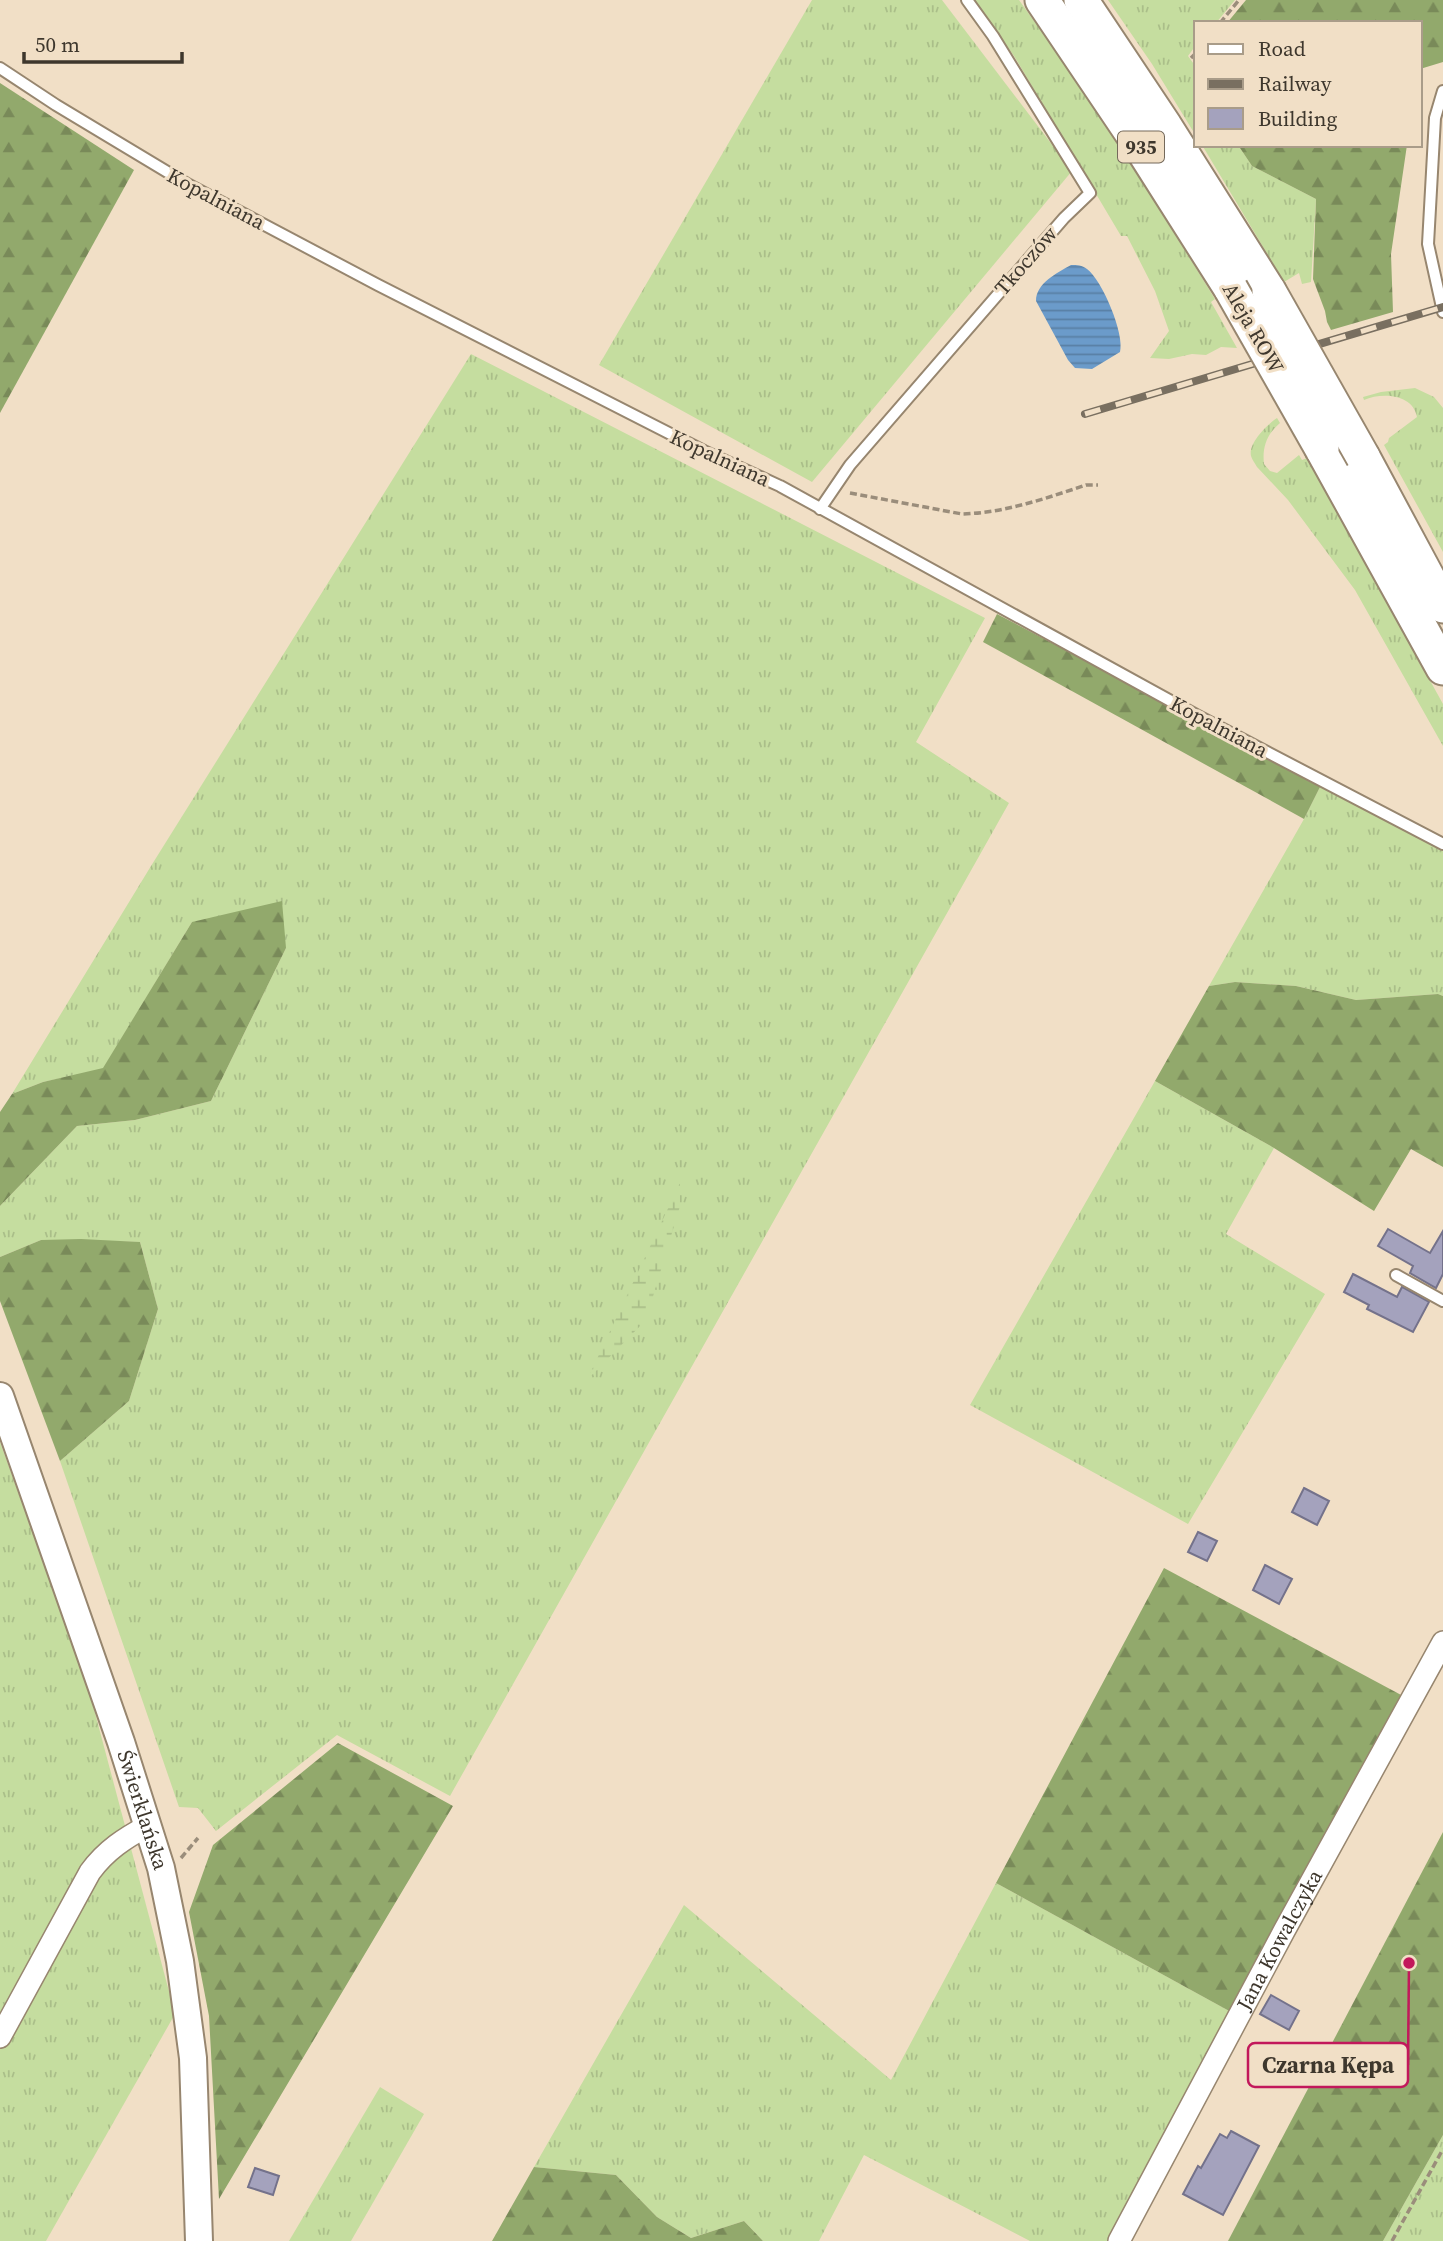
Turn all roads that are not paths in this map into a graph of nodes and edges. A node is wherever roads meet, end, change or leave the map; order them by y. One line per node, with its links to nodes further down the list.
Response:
1 (967, 0): 7 (lane, Tkoczów)
2 (1042, 0): 9 (main road, Aleja ROW / 935, bridge)
3 (1080, 0): 8 (main road, Aleja ROW / 935, bridge)
4 (0, 68): 7 (lane, Kopalniana)
5 (1443, 91): 6 (lane)
6 (1443, 312)
7 (820, 509): 10 (lane, Kopalniana)
8 (1443, 606)
9 (1443, 668)
10 (1443, 844)
11 (1396, 1275): 12 (lane)
12 (1443, 1301)
13 (0, 1396): 15 (street, Świerklańska)
14 (1443, 1642): 18 (street, Jana Kowalczyka)
15 (149, 1825): 16 (street); 17 (street, Świerklańska)
16 (0, 2037)
17 (199, 2241)
18 (1119, 2241)

